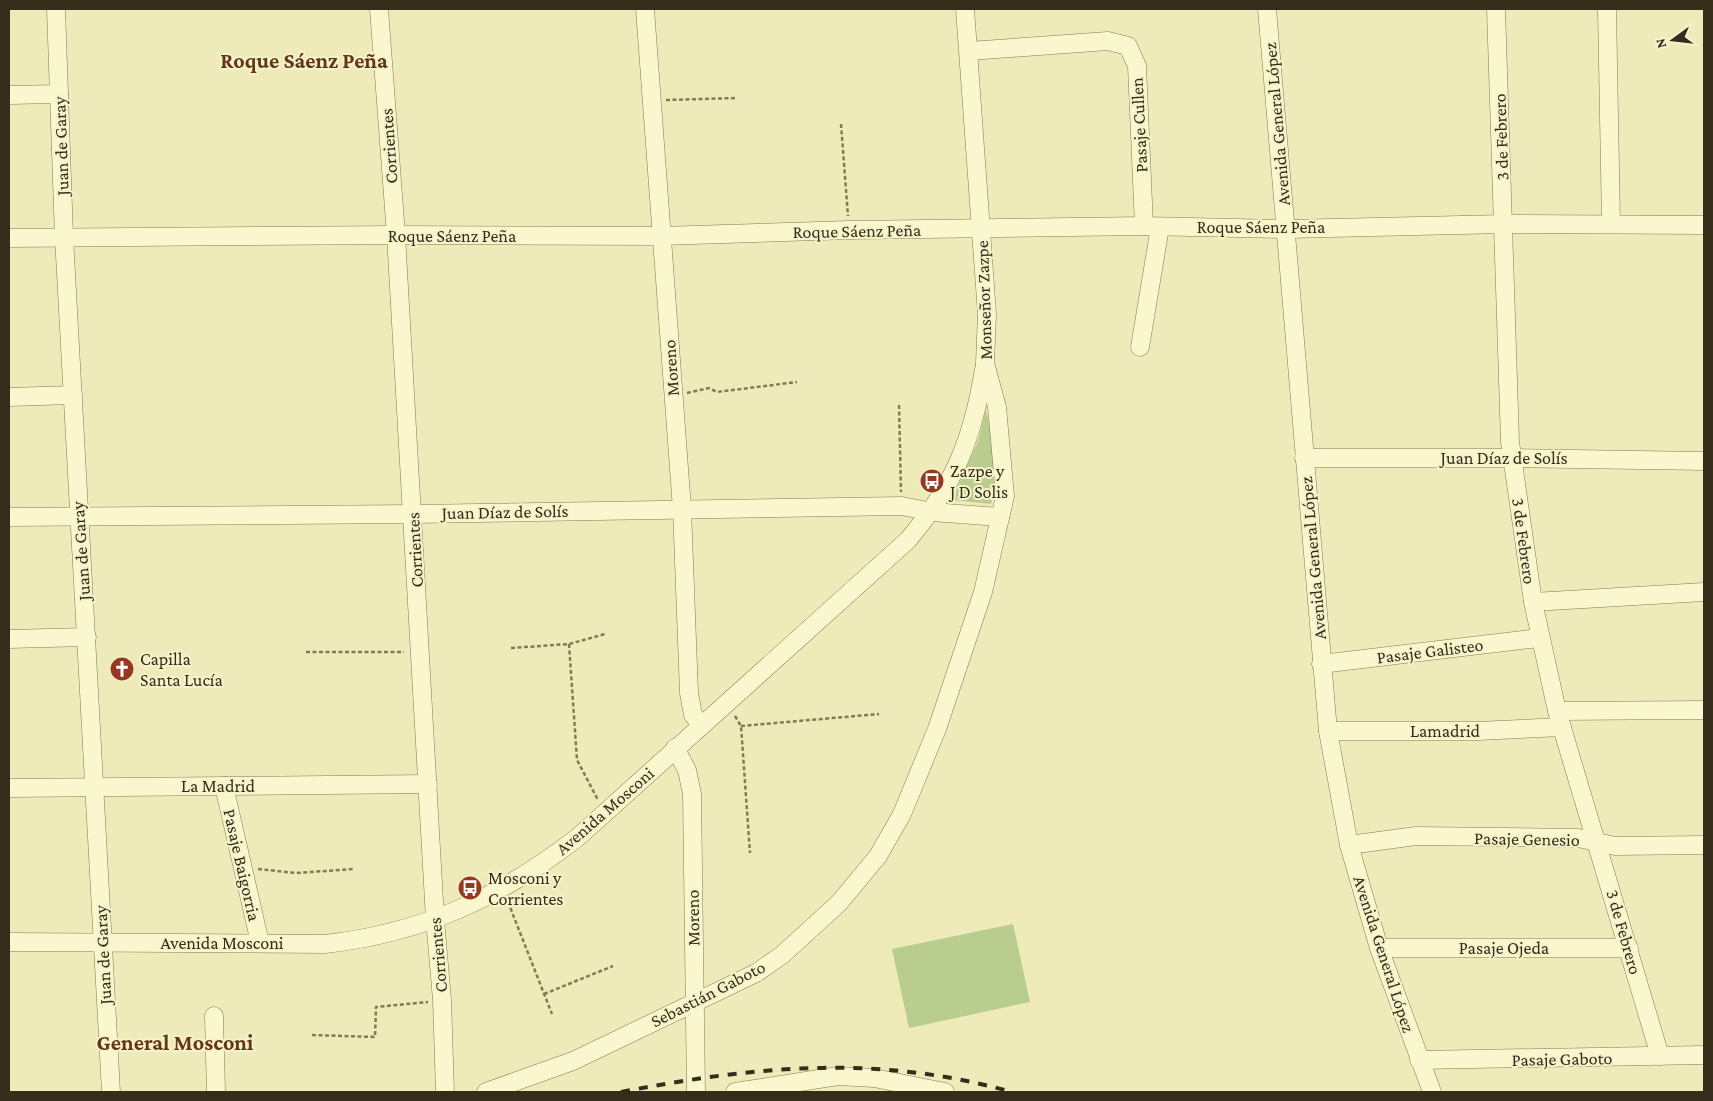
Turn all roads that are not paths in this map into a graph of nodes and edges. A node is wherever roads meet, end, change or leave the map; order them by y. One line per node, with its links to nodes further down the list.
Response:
1 (56, 9): 9 (street, Juan de Garay)
2 (379, 9): 17 (street, Corrientes)
3 (645, 9): 18 (street, Moreno)
4 (964, 9): 8 (street, Monseñor Zazpe)
5 (1267, 9): 16 (street, Avenida General López)
6 (1496, 9): 11 (street, 3 de Febrero)
7 (1607, 9): 12 (street)
8 (969, 51): 14 (street, Pasaje Cullen); 15 (street, Monseñor Zazpe)
9 (59, 94): 10 (street); 19 (street, Juan de Garay)
10 (9, 95)
11 (1504, 224): 12 (street, Roque Sáenz Peña); 16 (street, Roque Sáenz Peña); 26 (street, 3 de Febrero)
12 (1611, 224): 13 (street, Roque Sáenz Peña)
13 (1704, 225)
14 (1152, 226): 15 (street, Roque Sáenz Peña); 16 (street, Roque Sáenz Peña); 21 (street, Pasaje Cullen)
15 (982, 228): 18 (street, Roque Sáenz Peña); 22 (street, Monseñor Zazpe)
16 (1287, 229): 25 (street, Avenida General López)
17 (396, 235): 18 (street, Roque Sáenz Peña); 19 (street, Roque Sáenz Peña); 30 (street, Corrientes)
18 (661, 236): 28 (street, Moreno)
19 (64, 237): 20 (street, Roque Sáenz Peña); 23 (street, Juan de Garay)
20 (9, 238)
21 (1140, 347)
22 (984, 363): 29 (street, Avenida Mosconi); 33 (street, Monseñor Zazpe)
23 (72, 395): 24 (street); 32 (street, Juan de Garay)
24 (9, 396)
25 (1304, 458): 26 (street, Juan Díaz de Solís); 39 (street, Avenida General López)
26 (1511, 458): 27 (street, Juan Díaz de Solís); 35 (street, 3 de Febrero)
27 (1704, 461)
28 (682, 509): 29 (street, Juan Díaz de Solís); 30 (street, Juan Díaz de Solís); 42 (street, Moreno)
29 (932, 512): 33 (street, Juan Díaz de Solís); 42 (street, Avenida Mosconi)
30 (413, 514): 32 (street, Juan Díaz de Solís); 46 (street, Corrientes)
31 (9, 517): 32 (street, Juan Díaz de Solís)
32 (78, 517): 36 (street, Juan de Garay)
33 (1000, 517): 43 (street, Monseñor Zazpe)
34 (1704, 592): 35 (street)
35 (1533, 602): 37 (street, 3 de Febrero)
36 (87, 637): 38 (street); 47 (street, Juan de Garay)
37 (1539, 638): 39 (street, Pasaje Galisteo); 41 (street, 3 de Febrero)
38 (9, 639)
39 (1321, 664): 44 (street, Avenida General López)
40 (1704, 710): 41 (street, Lamadrid)
41 (1560, 719): 44 (street, Lamadrid); 50 (street, 3 de Febrero)
42 (702, 724): 45 (street, Avenida Mosconi)
43 (937, 729): 59 (street, Sebastián Gaboto)
44 (1328, 731): 51 (street, Avenida General López)
45 (675, 748): 53 (street, Avenida Mosconi); 59 (street, Moreno)
46 (428, 784): 48 (street, La Madrid); 53 (street, Corrientes)
47 (94, 786): 48 (street, La Madrid); 49 (street, La Madrid); 55 (street, Juan de Garay)
48 (224, 786): 56 (street, Pasaje Baigorria)
49 (9, 788)
50 (1597, 842): 51 (street, Pasaje Genesio); 52 (street, Pasaje Genesio); 58 (street, 3 de Febrero)
51 (1349, 844): 57 (street, Avenida General López)
52 (1704, 845)
53 (435, 919): 56 (street, Avenida Mosconi); 66 (street, Corrientes)
54 (9, 942): 55 (street, Avenida Mosconi)
55 (102, 943): 56 (street, Avenida Mosconi); 64 (street, Juan de Garay)
56 (260, 944)
57 (1379, 948): 58 (street, Pasaje Ojeda); 63 (street, Avenida General López)
58 (1629, 948): 62 (street, 3 de Febrero)
59 (695, 1001): 67 (street, Sebastián Gaboto); 68 (street, Moreno)
60 (214, 1016): 65 (street)
61 (1704, 1055): 62 (street, Pasaje Gaboto)
62 (1660, 1056): 63 (street, Pasaje Gaboto)
63 (1419, 1060): 71 (street, Avenida General López)
64 (111, 1092)
65 (216, 1092)
66 (445, 1092)
67 (486, 1092)
68 (696, 1092)
69 (735, 1092): 70 (street)
70 (945, 1092)
71 (1432, 1092)

